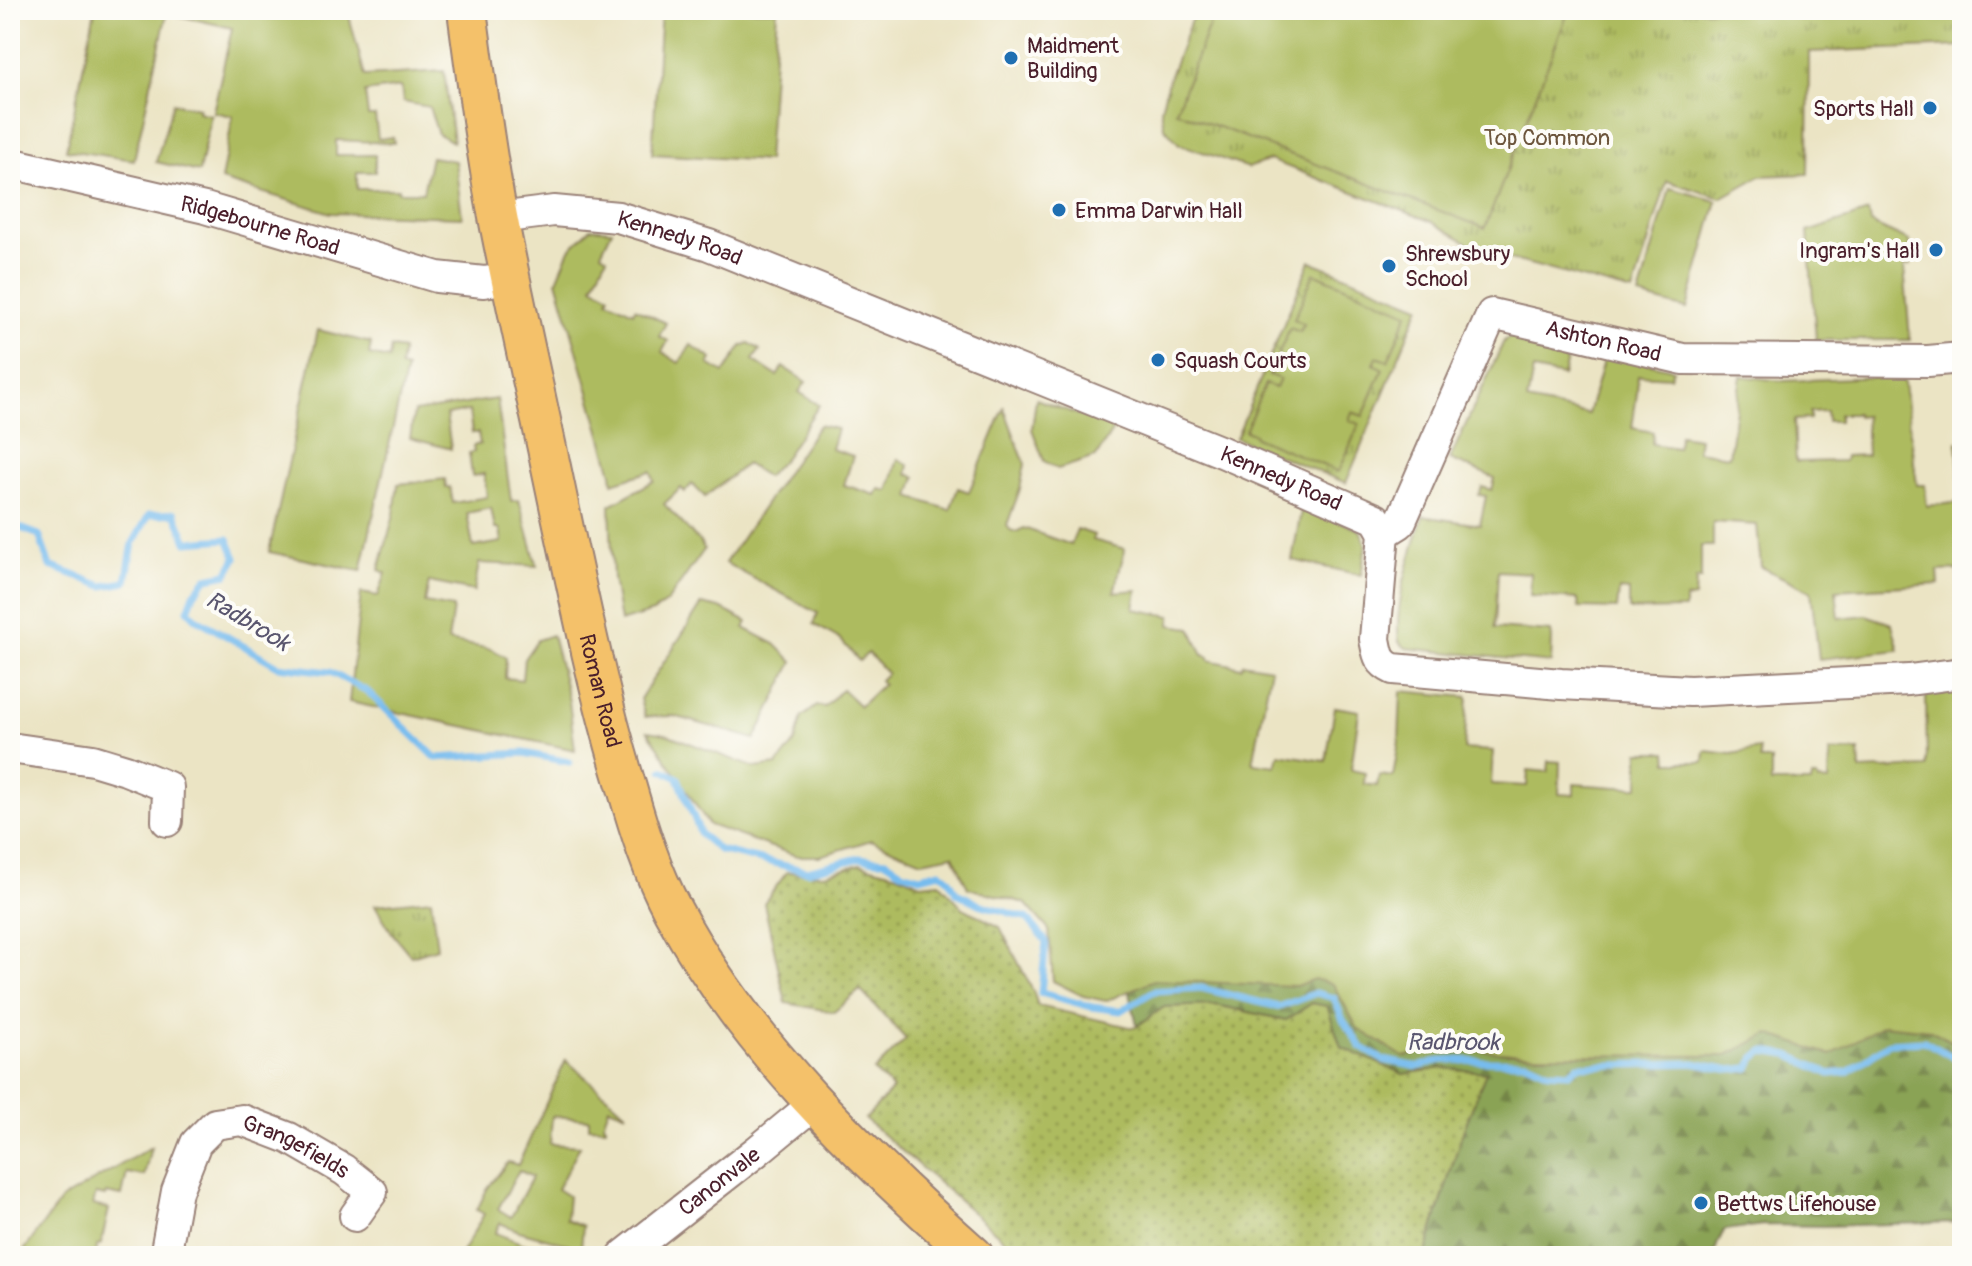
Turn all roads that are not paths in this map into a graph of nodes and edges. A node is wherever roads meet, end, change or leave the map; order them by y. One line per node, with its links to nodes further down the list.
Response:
1 (467, 10): 3 (main road, Roman Road)
2 (10, 163): 4 (street, Ridgebourne Road)
3 (498, 218): 4 (main road, Roman Road); 6 (street, Kennedy Road)
4 (511, 278): 10 (main road, Roman Road)
5 (1962, 358): 6 (street, Ashton Road)
6 (1384, 533): 7 (street)
7 (1962, 673)
8 (10, 748): 9 (street)
9 (167, 821)
10 (815, 1103): 13 (street, Canonvale); 14 (main road, Roman Road)
11 (371, 1194): 12 (street, Grangefields)
12 (165, 1256)
13 (623, 1256)
14 (974, 1256)

